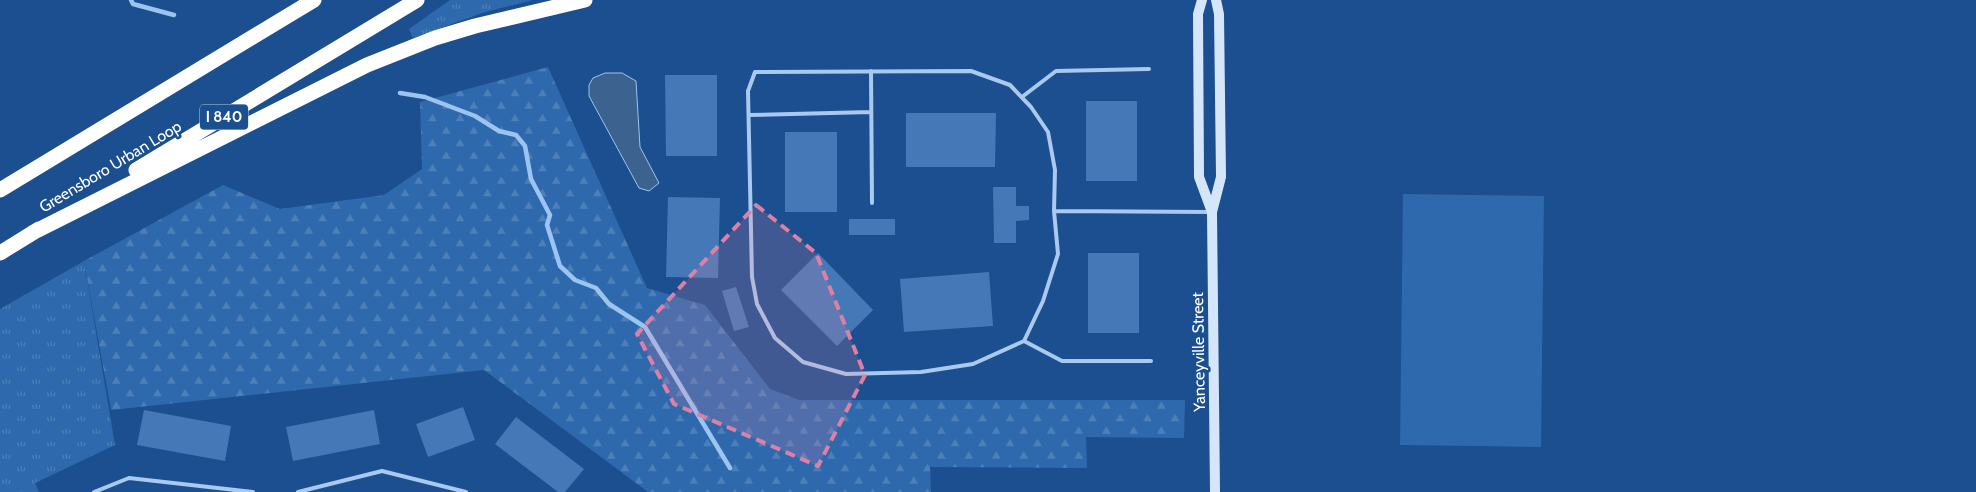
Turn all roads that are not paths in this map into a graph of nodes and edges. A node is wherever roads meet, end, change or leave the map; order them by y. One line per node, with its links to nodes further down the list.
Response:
1 (314, 0): 11 (highway)
2 (417, 0): 15 (highway, Greensboro Urban Loop / I 840)
3 (586, 0): 15 (highway)
4 (1202, 0): 14 (main road, Yanceyville Street)
5 (1216, 0): 14 (main road, Yanceyville Street)
6 (1149, 69): 8 (lane)
7 (871, 71): 8 (lane); 9 (lane); 10 (lane)
8 (1022, 98): 13 (lane)
9 (872, 112): 10 (lane); 12 (lane)
10 (749, 115): 17 (lane)
11 (0, 190)
12 (872, 203)
13 (1054, 211): 14 (lane); 17 (lane)
14 (1212, 212): 24 (main road, Yanceyville Street)
15 (32, 233): 16 (highway, Greensboro Urban Loop / I 840)
16 (0, 253)
17 (1024, 341): 18 (lane)
18 (1151, 361)
19 (234, 491): 20 (lane); 21 (lane)
20 (94, 492)
21 (253, 492)
22 (298, 492): 23 (lane)
23 (466, 492)
24 (1215, 492)

